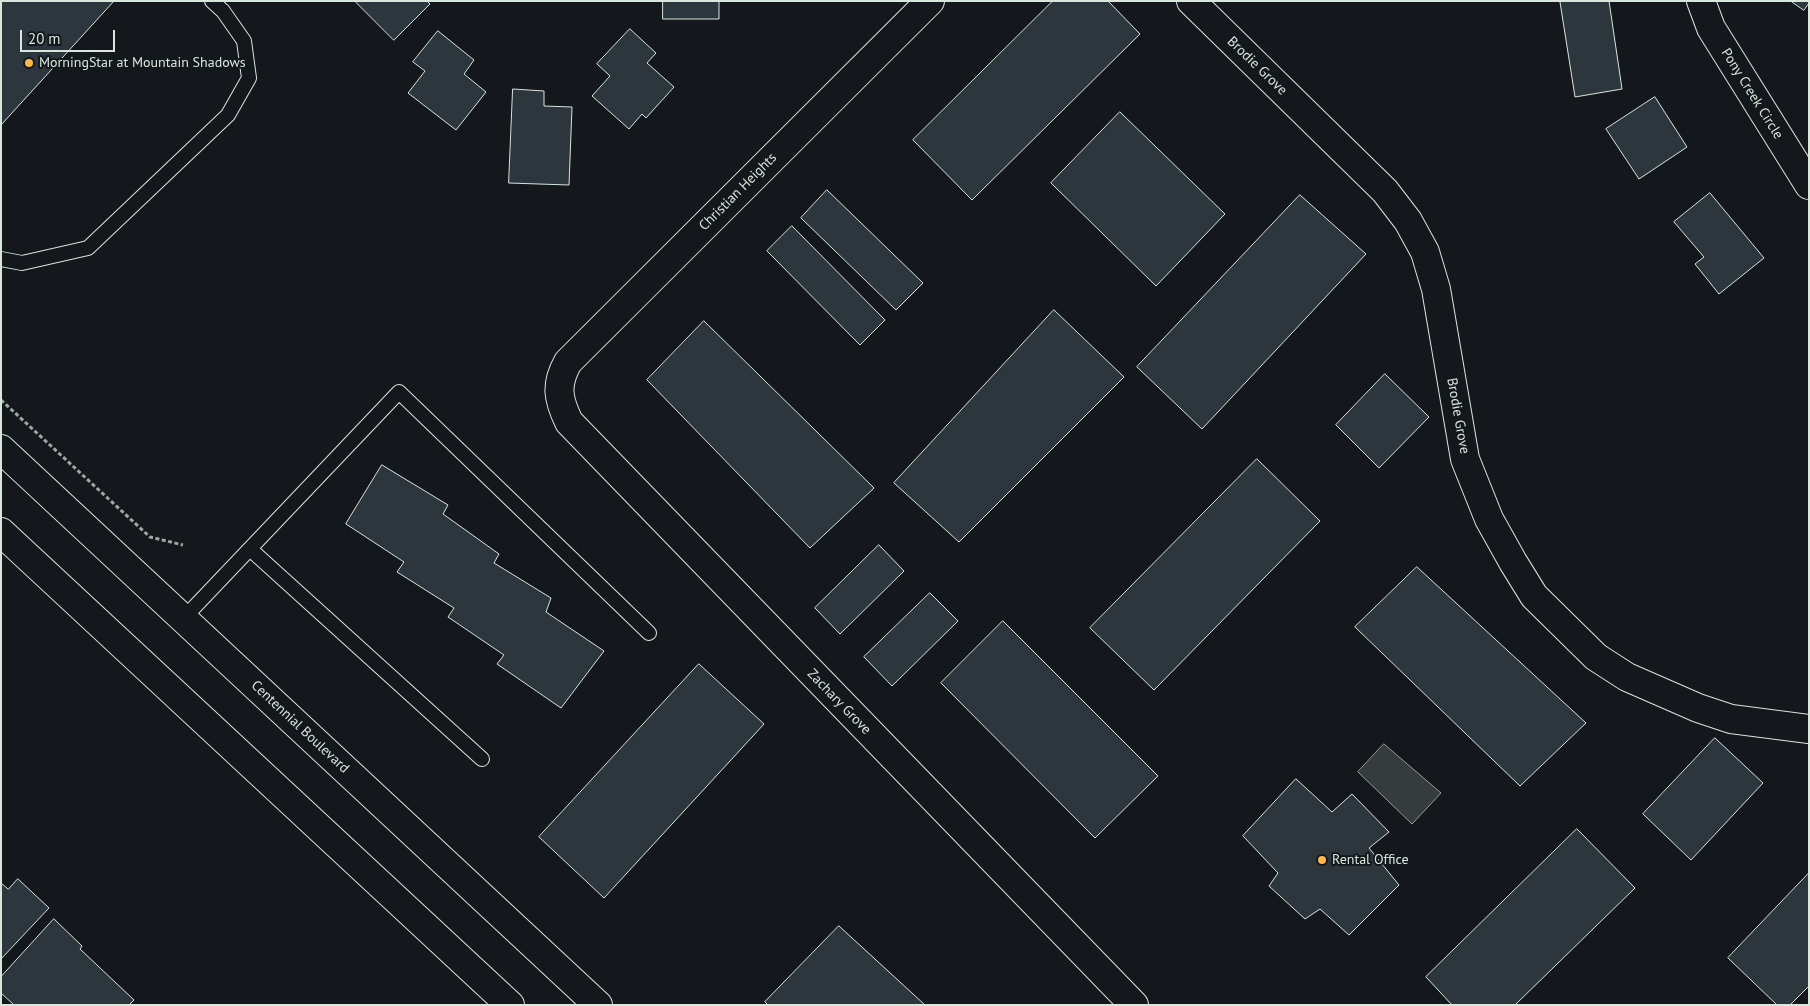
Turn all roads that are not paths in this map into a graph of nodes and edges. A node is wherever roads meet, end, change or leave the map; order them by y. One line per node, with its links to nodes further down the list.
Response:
1 (212, 1): 6 (lane)
2 (930, 1): 7 (street, Christian Heights)
3 (1191, 1): 13 (street, Brodie Grove)
4 (1701, 1): 5 (street, Pony Creek Circle)
5 (1809, 185)
6 (1, 259)
7 (559, 390): 17 (street, Zachary Grove)
8 (1, 449): 11 (street, Centennial Boulevard)
9 (1, 532): 15 (street)
10 (250, 549): 11 (lane); 12 (lane); 14 (lane)
11 (183, 618): 16 (street, Centennial Boulevard)
12 (649, 633)
13 (1809, 729)
14 (482, 759)
15 (510, 1005)
16 (598, 1005)
17 (1134, 1005)

